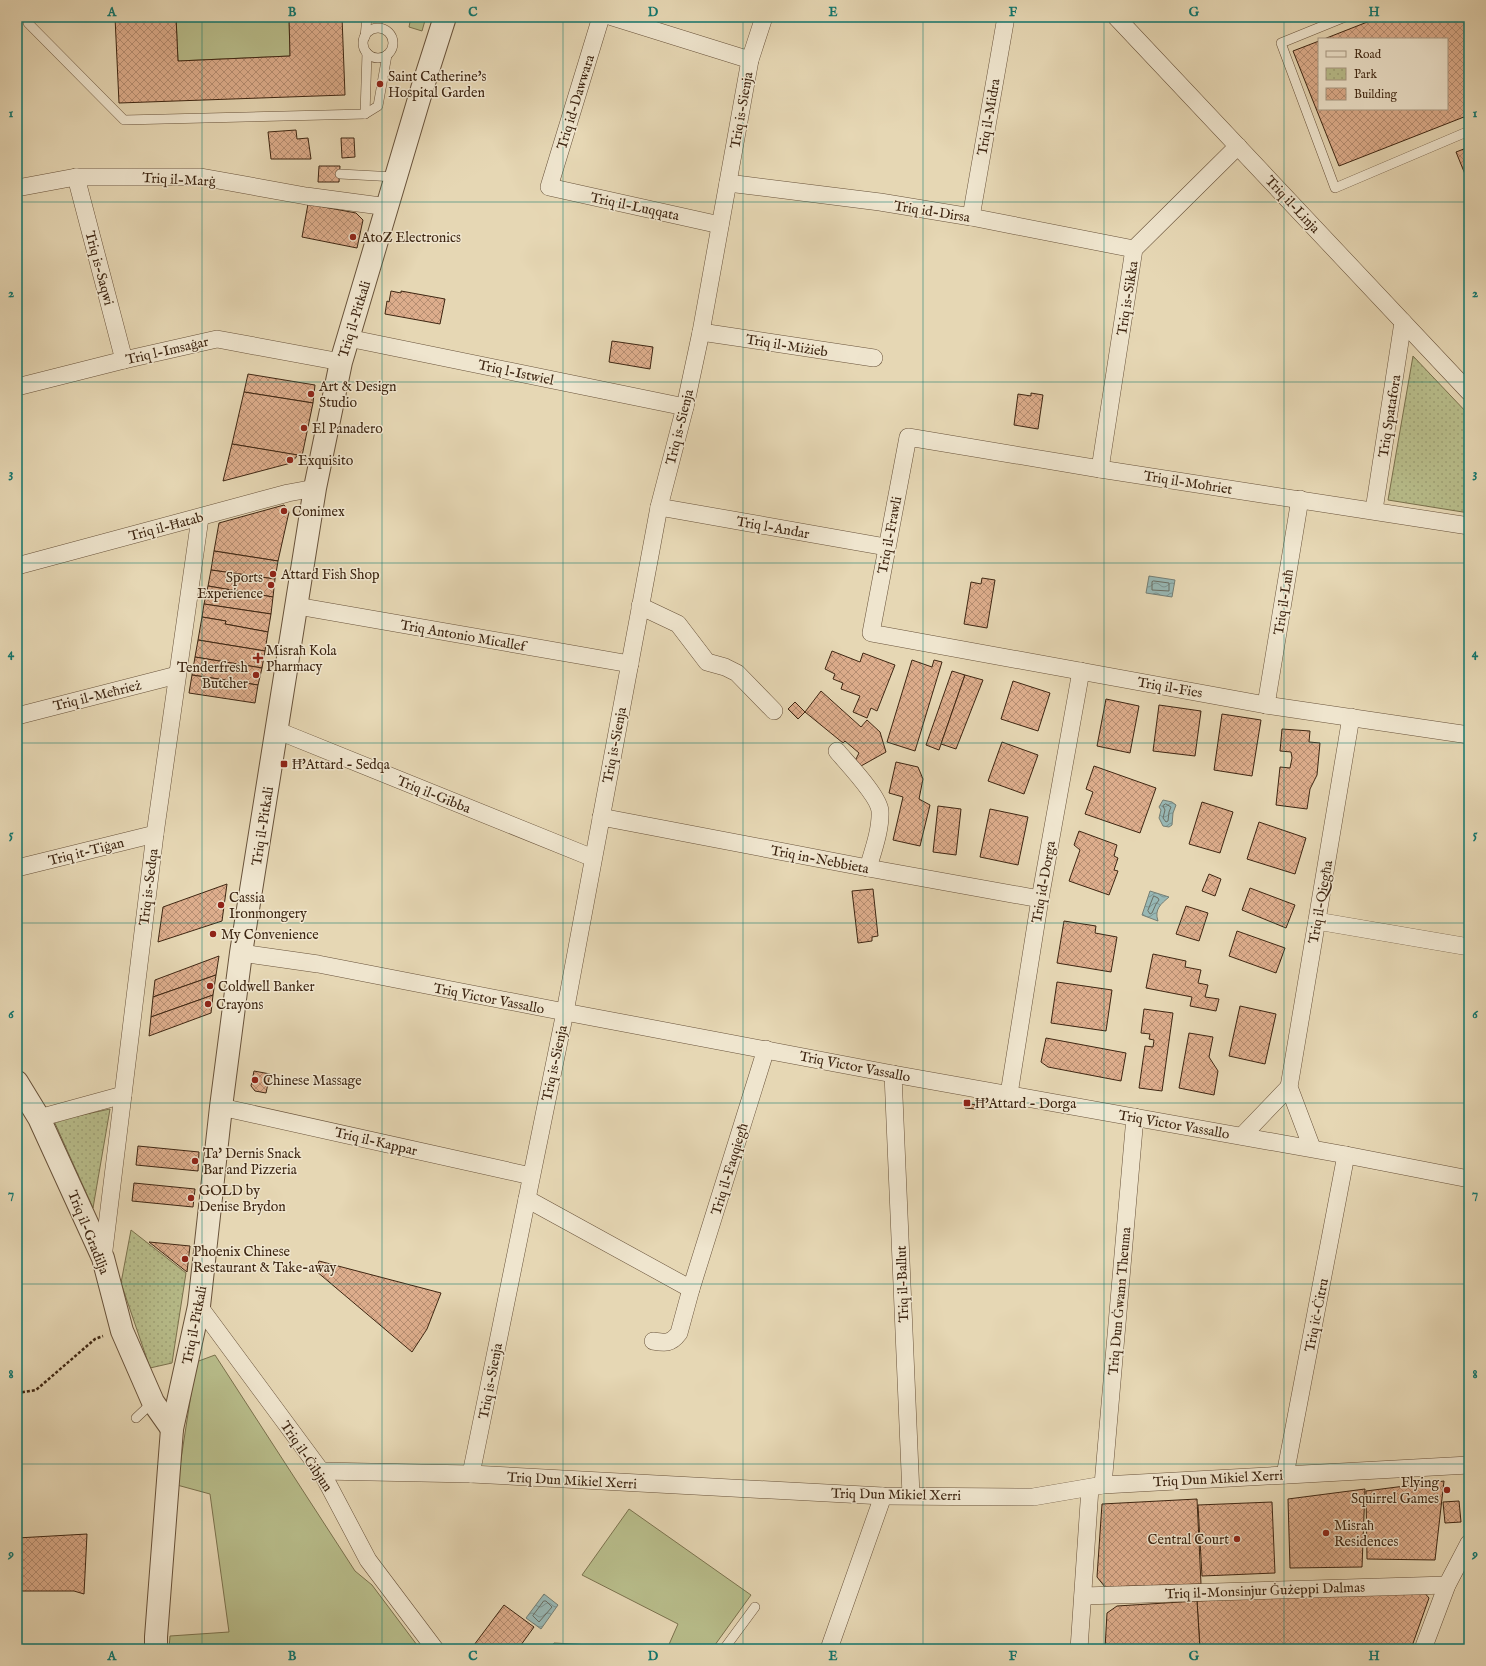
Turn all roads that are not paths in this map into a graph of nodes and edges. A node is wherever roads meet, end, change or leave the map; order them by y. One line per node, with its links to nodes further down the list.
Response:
1 (367, 17): 10 (lane)
2 (446, 17): 19 (street, Triq il-Pitkali)
3 (601, 17): 22 (street, Triq id-Dawwara)
4 (612, 17): 13 (street)
5 (764, 17): 13 (street, Triq is-Sienja)
6 (1006, 17): 24 (street, Triq il-Midra)
7 (1116, 17): 16 (street, Triq il-Linja)
8 (1345, 17): 15 (lane)
9 (28, 23): 14 (lane)
10 (365, 37): 11 (lane); 12 (lane)
11 (367, 53): 12 (lane); 14 (lane)
12 (388, 55): 14 (lane)
13 (750, 60): 20 (street, Triq is-Sienja)
14 (365, 114)
15 (1469, 131)
16 (1238, 146): 26 (street, Triq is-Sikka); 27 (street, Triq il-Linja)
17 (340, 174): 19 (lane)
18 (76, 177): 21 (street, Triq il-Marġ); 23 (street, Triq il-Marġ); 31 (street, Triq is-Saqwi)
19 (397, 177): 23 (street, Triq il-Pitkali)
20 (728, 183): 24 (street, Triq id-Dirsa); 25 (street, Triq is-Sienja)
21 (17, 188)
22 (549, 188): 25 (street, Triq il-Luqqata)
23 (388, 207): 29 (street, Triq il-Pitkali)
24 (972, 217): 26 (street, Triq id-Dirsa)
25 (720, 225): 28 (street, Triq is-Sienja)
26 (1134, 249): 37 (street, Triq is-Sikka)
27 (1403, 322): 34 (street, Triq il-Linja); 41 (street, Triq Spatafora)
28 (701, 332): 30 (street, Triq il-Miżieb); 35 (street, Triq is-Sienja)
29 (348, 338): 32 (street, Triq il-Pitkali); 35 (street, Triq l-Istwiel)
30 (874, 358)
31 (124, 360): 32 (street, Triq l-Imsaġar); 33 (street, Triq l-Imsaġar)
32 (341, 362): 38 (street, Triq il-Pitkali)
33 (17, 387)
34 (1469, 392)
35 (685, 407): 40 (street, Triq is-Sienja)
36 (908, 437): 37 (street, Triq il-Moħriet); 44 (street, Triq il-Frawli)
37 (1100, 469): 39 (street, Triq il-Moħriet)
38 (315, 488): 42 (street, Triq il-Ħatab); 46 (street, Triq il-Pitkali)
39 (1300, 499): 41 (street, Triq il-Moħriet); 52 (street, Triq il-Luħ)
40 (659, 507): 44 (street, Triq l-Andar); 47 (street, Triq is-Sienja)
41 (1374, 510): 43 (street, Triq il-Moħriet)
42 (200, 518): 45 (street, Triq il-Ħatab); 51 (street, Triq is-Sedqa)
43 (1469, 526)
44 (886, 547): 48 (street, Triq il-Frawli)
45 (17, 566)
46 (297, 606): 49 (street, Triq Antonio Micallef); 56 (street, Triq il-Pitkali)
47 (640, 606): 49 (street, Triq is-Sienja); 53 (street)
48 (872, 633): 50 (street, Triq il-Fies)
49 (630, 664): 59 (street, Triq is-Sienja)
50 (1080, 671): 52 (street, Triq il-Fies); 64 (street, Triq id-Dorga)
51 (177, 675): 54 (street, Triq il-Meħrież); 60 (street, Triq is-Sedqa)
52 (1266, 705): 55 (street, Triq il-Fies)
53 (774, 711)
54 (17, 716)
55 (1351, 717): 57 (street, Triq il-Fies); 65 (street, Triq il-Qiegħa)
56 (276, 730): 61 (street, Triq il-Gibba); 67 (street, Triq il-Pitkali)
57 (1469, 735)
58 (837, 751): 63 (street)
59 (601, 817): 61 (street, Triq is-Sienja); 63 (street, Triq in-Nebbieta)
60 (154, 834): 62 (street, Triq it-Tiġan); 74 (street, Triq is-Sedqa)
61 (593, 858): 68 (street, Triq is-Sienja)
62 (17, 868)
63 (868, 868): 64 (street, Triq in-Nebbieta)
64 (1040, 899): 73 (street, Triq id-Dorga)
65 (1317, 921): 66 (street); 72 (street, Triq il-Qiegħa)
66 (1469, 947)
67 (241, 953): 68 (street, Triq Victor Vassallo); 75 (street, Triq il-Pitkali)
68 (565, 1012): 69 (street, Triq Victor Vassallo); 81 (street, Triq is-Sienja)
69 (766, 1049): 70 (street, Triq Victor Vassallo); 85 (street, Triq il-Faqqiegħ)
70 (894, 1074): 73 (street, Triq Victor Vassallo); 96 (street, Triq il-Ballut)
71 (17, 1082): 77 (street, Triq il-Gradilja)
72 (1289, 1087): 78 (street); 79 (street)
73 (1009, 1094): 76 (street, Triq Victor Vassallo)
74 (123, 1095): 77 (street); 84 (street, Triq is-Sedqa)
75 (221, 1107): 81 (street, Triq il-Kappar); 86 (street, Triq il-Pitkali)
76 (1135, 1117): 78 (street, Triq Victor Vassallo); 95 (street, Triq Dun Ġwann Theuma)
77 (39, 1118): 84 (street, Triq il-Gradilja)
78 (1242, 1136): 79 (street, Triq Victor Vassallo)
79 (1312, 1148): 80 (street, Triq Victor Vassallo)
80 (1346, 1155): 82 (street, Triq Victor Vassallo); 94 (street, Triq iċ-Ċitru)
81 (531, 1176): 83 (street, Triq is-Sienja)
82 (1469, 1179)
83 (527, 1199): 85 (street); 93 (street, Triq is-Sienja)
84 (103, 1258): 88 (street, Triq il-Gradilja)
85 (692, 1289): 87 (street, Triq il-Faqqiegħ)
86 (199, 1306): 90 (street, Triq il-Pitkali); 92 (street, Triq il-Ġibjun)
87 (653, 1341)
88 (152, 1402): 89 (lane); 90 (street, Triq il-Gradilja)
89 (136, 1418)
90 (172, 1429): 102 (street, Triq il-Pitkali)
91 (1469, 1465): 94 (street, Triq Dun Mikiel Xerri)
92 (321, 1471): 93 (street, Triq Dun Mikiel Xerri); 103 (street, Triq il-Ġibjun)
93 (471, 1474): 97 (street, Triq Dun Mikiel Xerri)
94 (1285, 1475): 95 (street, Triq Dun Mikiel Xerri)
95 (1097, 1486): 96 (street, Triq Dun Mikiel Xerri); 100 (street, Triq Dun Ġwann Theuma)
96 (910, 1495): 97 (street, Triq Dun Mikiel Xerri)
97 (883, 1496): 105 (street)
98 (1469, 1543): 99 (street)
99 (1447, 1585): 100 (street, Triq il-Monsinjur Ġużeppi Dalmas); 107 (street)
100 (1084, 1596): 106 (street, Triq Dun Ġwann Theuma)
101 (755, 1607): 104 (lane)
102 (156, 1649)
103 (435, 1649)
104 (724, 1649)
105 (829, 1649)
106 (1080, 1649)
107 (1423, 1649)

